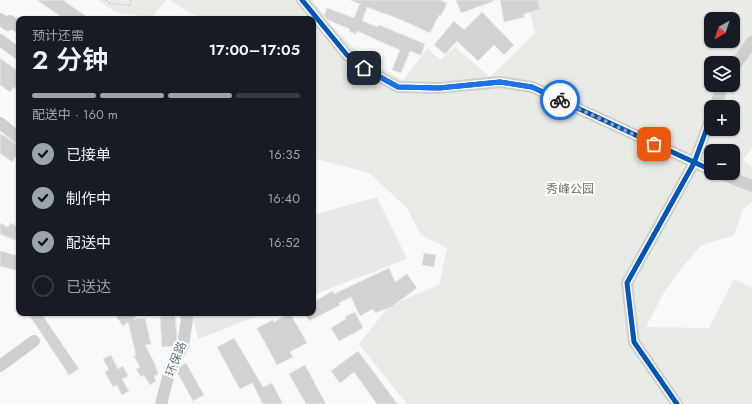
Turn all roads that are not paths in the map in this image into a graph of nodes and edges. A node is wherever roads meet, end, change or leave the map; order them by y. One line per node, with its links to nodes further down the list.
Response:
1 (302, 0): 2 (street)
2 (315, 16)
3 (316, 17): 13 (street)
4 (0, 19): 5 (street)
5 (16, 25)
6 (0, 40): 8 (street)
7 (752, 42): 9 (street)
8 (16, 52)
9 (740, 58)
10 (0, 123): 11 (street)
11 (16, 136)
12 (704, 136): 13 (street)
13 (694, 163): 14 (street); 21 (street)
14 (704, 167)
15 (737, 180): 16 (street)
16 (752, 186)
17 (186, 316): 20 (street, 环保路)
18 (34, 341): 19 (street)
19 (0, 366)
20 (161, 404)
21 (677, 404)

